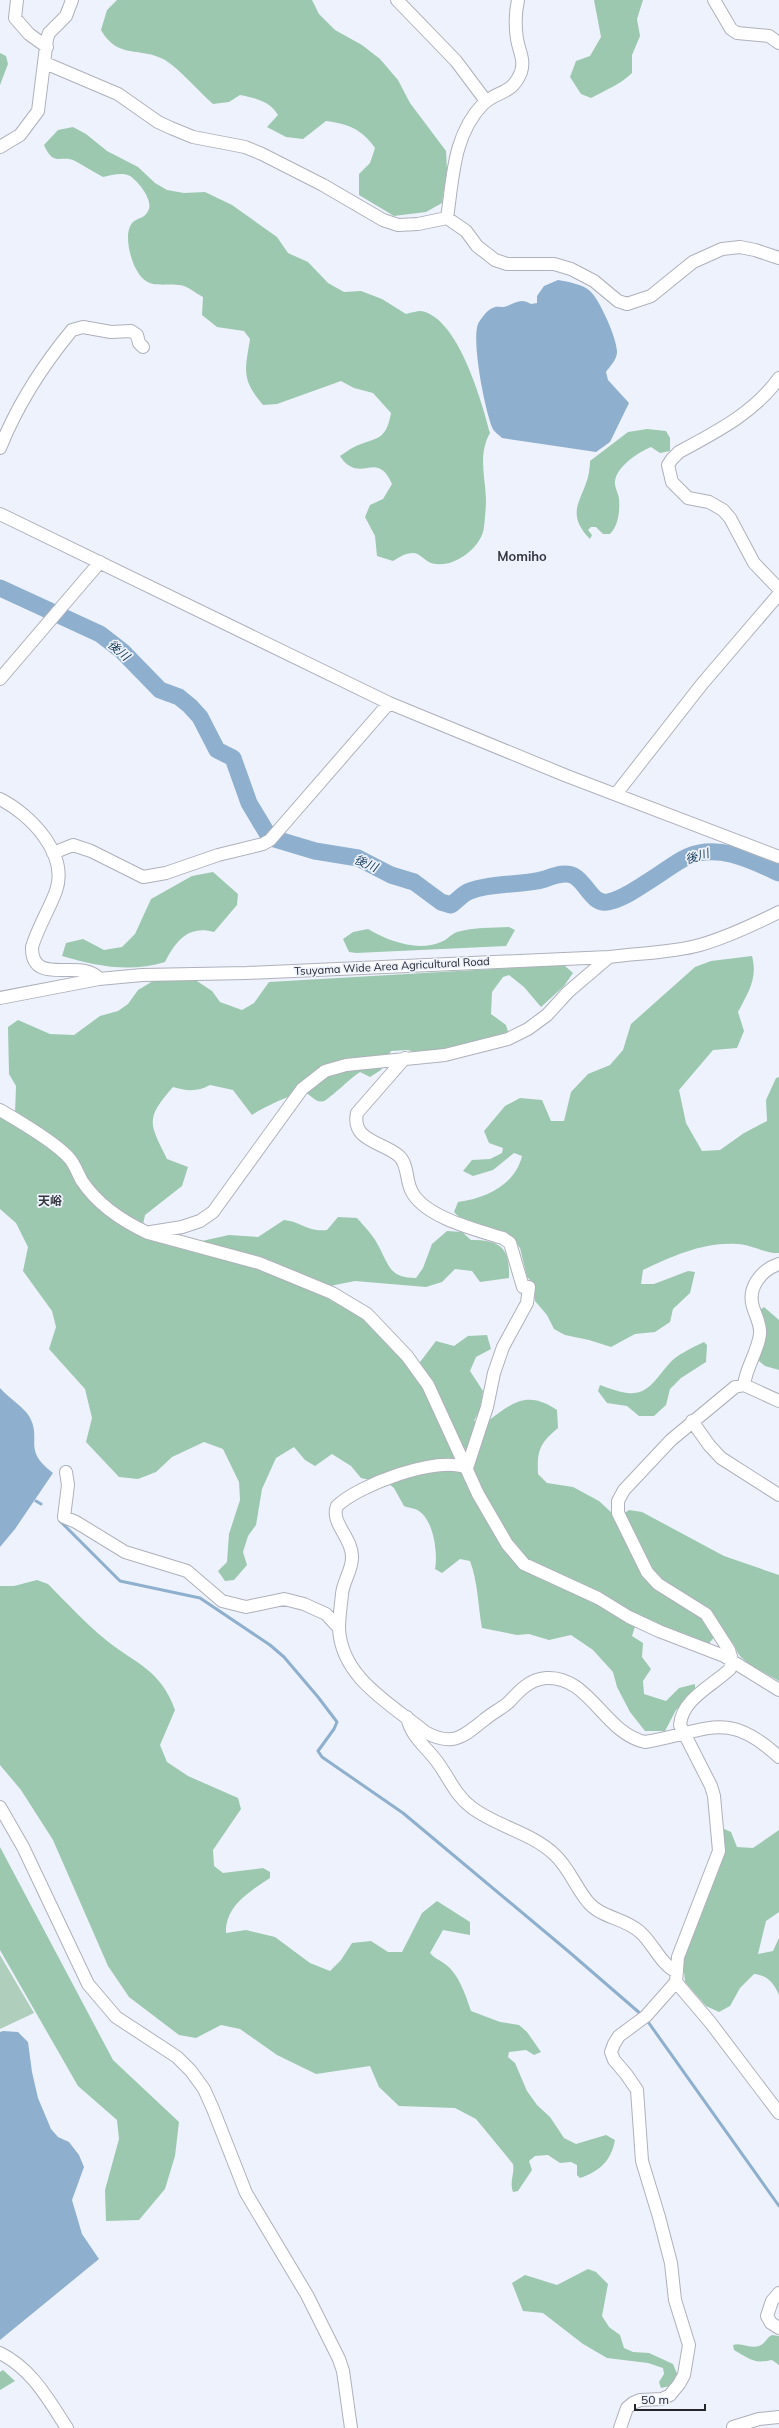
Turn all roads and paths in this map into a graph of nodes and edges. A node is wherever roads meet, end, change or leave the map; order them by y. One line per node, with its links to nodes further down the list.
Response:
1 (17, 0): 7 (street)
2 (72, 0): 7 (street)
3 (397, 0): 9 (street)
4 (518, 0): 9 (street)
5 (714, 0): 6 (street)
6 (779, 43)
7 (47, 47): 8 (street)
8 (45, 63): 10 (street); 11 (street)
9 (486, 101): 11 (street)
10 (0, 147)
11 (447, 218): 12 (street)
12 (779, 258)
13 (143, 347): 15 (street)
14 (779, 378): 18 (street)
15 (0, 448)
16 (0, 514): 17 (street)
17 (100, 562): 20 (street); 21 (street)
18 (779, 589)
19 (779, 594): 22 (street)
20 (0, 679)
21 (390, 703): 22 (street); 24 (street)
22 (616, 794): 25 (street)
23 (0, 799): 24 (street)
24 (53, 853): 28 (street)
25 (779, 857)
26 (779, 912): 27 (street, Tsuyama Wide Area Agricultural Road)
27 (609, 956): 28 (street, Tsuyama Wide Area Agricultural Road); 30 (street)
28 (99, 979): 29 (street, Tsuyama Wide Area Agricultural Road)
29 (0, 998)
30 (405, 1058): 32 (street); 37 (street)
31 (0, 1110): 32 (street)
32 (148, 1232): 37 (street)
33 (779, 1264): 34 (street)
34 (744, 1385): 35 (street); 36 (street)
35 (779, 1401)
36 (692, 1421): 39 (street); 41 (street)
37 (466, 1468): 40 (street); 41 (street)
38 (66, 1472): 40 (street)
39 (779, 1495)
40 (339, 1628): 43 (street)
41 (732, 1660): 42 (street); 44 (street)
42 (779, 1690)
43 (407, 1717): 44 (street); 47 (street)
44 (684, 1735): 45 (street); 47 (street)
45 (779, 1757)
46 (0, 1807): 55 (street)
47 (676, 1977): 48 (street); 56 (street)
48 (779, 2113)
49 (779, 2293): 50 (street)
50 (779, 2328)
51 (0, 2353): 54 (street)
52 (779, 2417): 53 (street)
53 (733, 2427)
54 (67, 2428)
55 (351, 2428)
56 (620, 2428)

